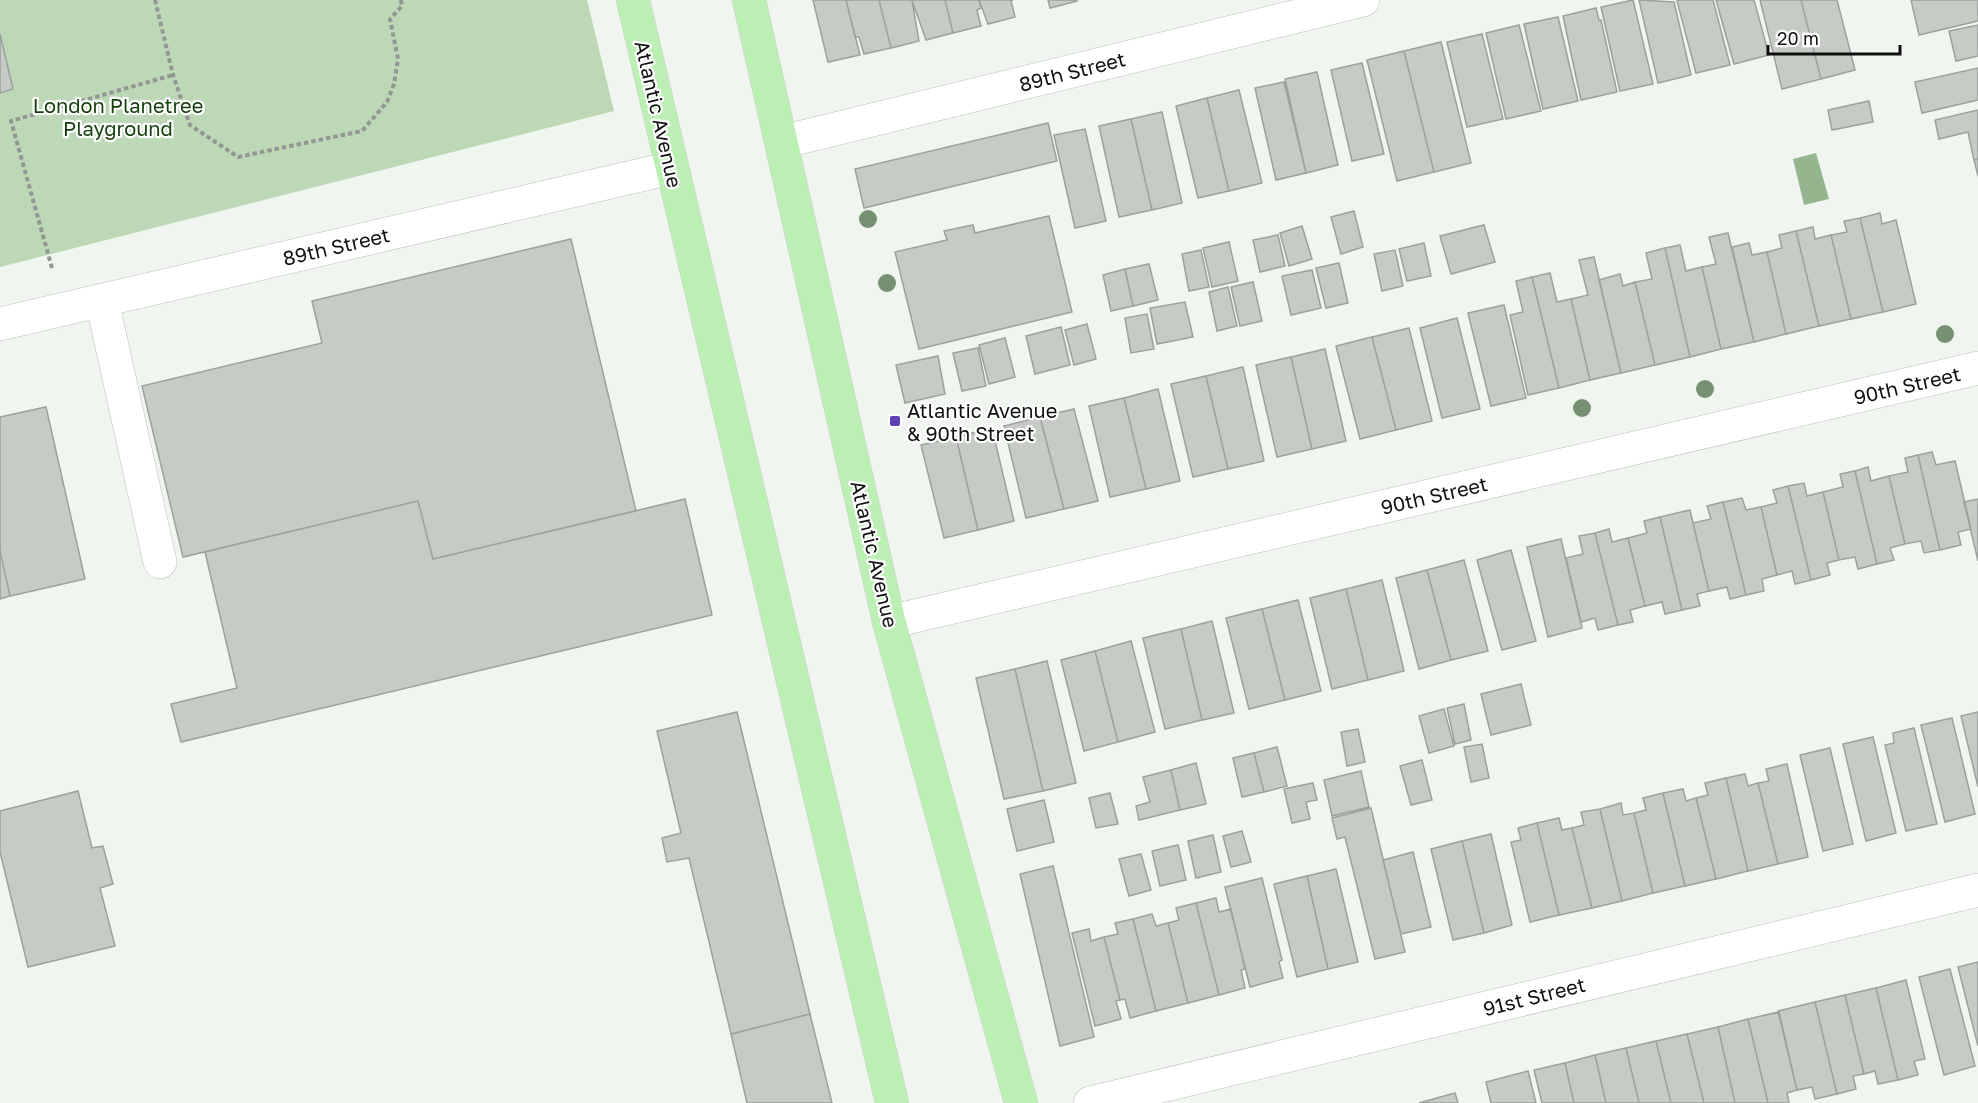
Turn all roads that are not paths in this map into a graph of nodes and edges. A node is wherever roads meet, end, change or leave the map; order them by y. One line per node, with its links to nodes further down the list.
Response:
1 (633, 0): 5 (main road, Atlantic Avenue)
2 (749, 0): 4 (main road, Atlantic Avenue)
3 (1363, 0): 4 (street, 89th Street)
4 (782, 142): 10 (main road, Atlantic Avenue)
5 (671, 168): 6 (street, 89th Street); 12 (main road, Atlantic Avenue)
6 (102, 301): 7 (street, 89th Street); 9 (street)
7 (0, 324)
8 (1978, 368): 10 (street, 90th Street)
9 (160, 562)
10 (890, 622): 13 (main road, Atlantic Avenue)
11 (1978, 890): 14 (street, 91st Street)
12 (892, 1103)
13 (1021, 1103)
14 (1090, 1103)

